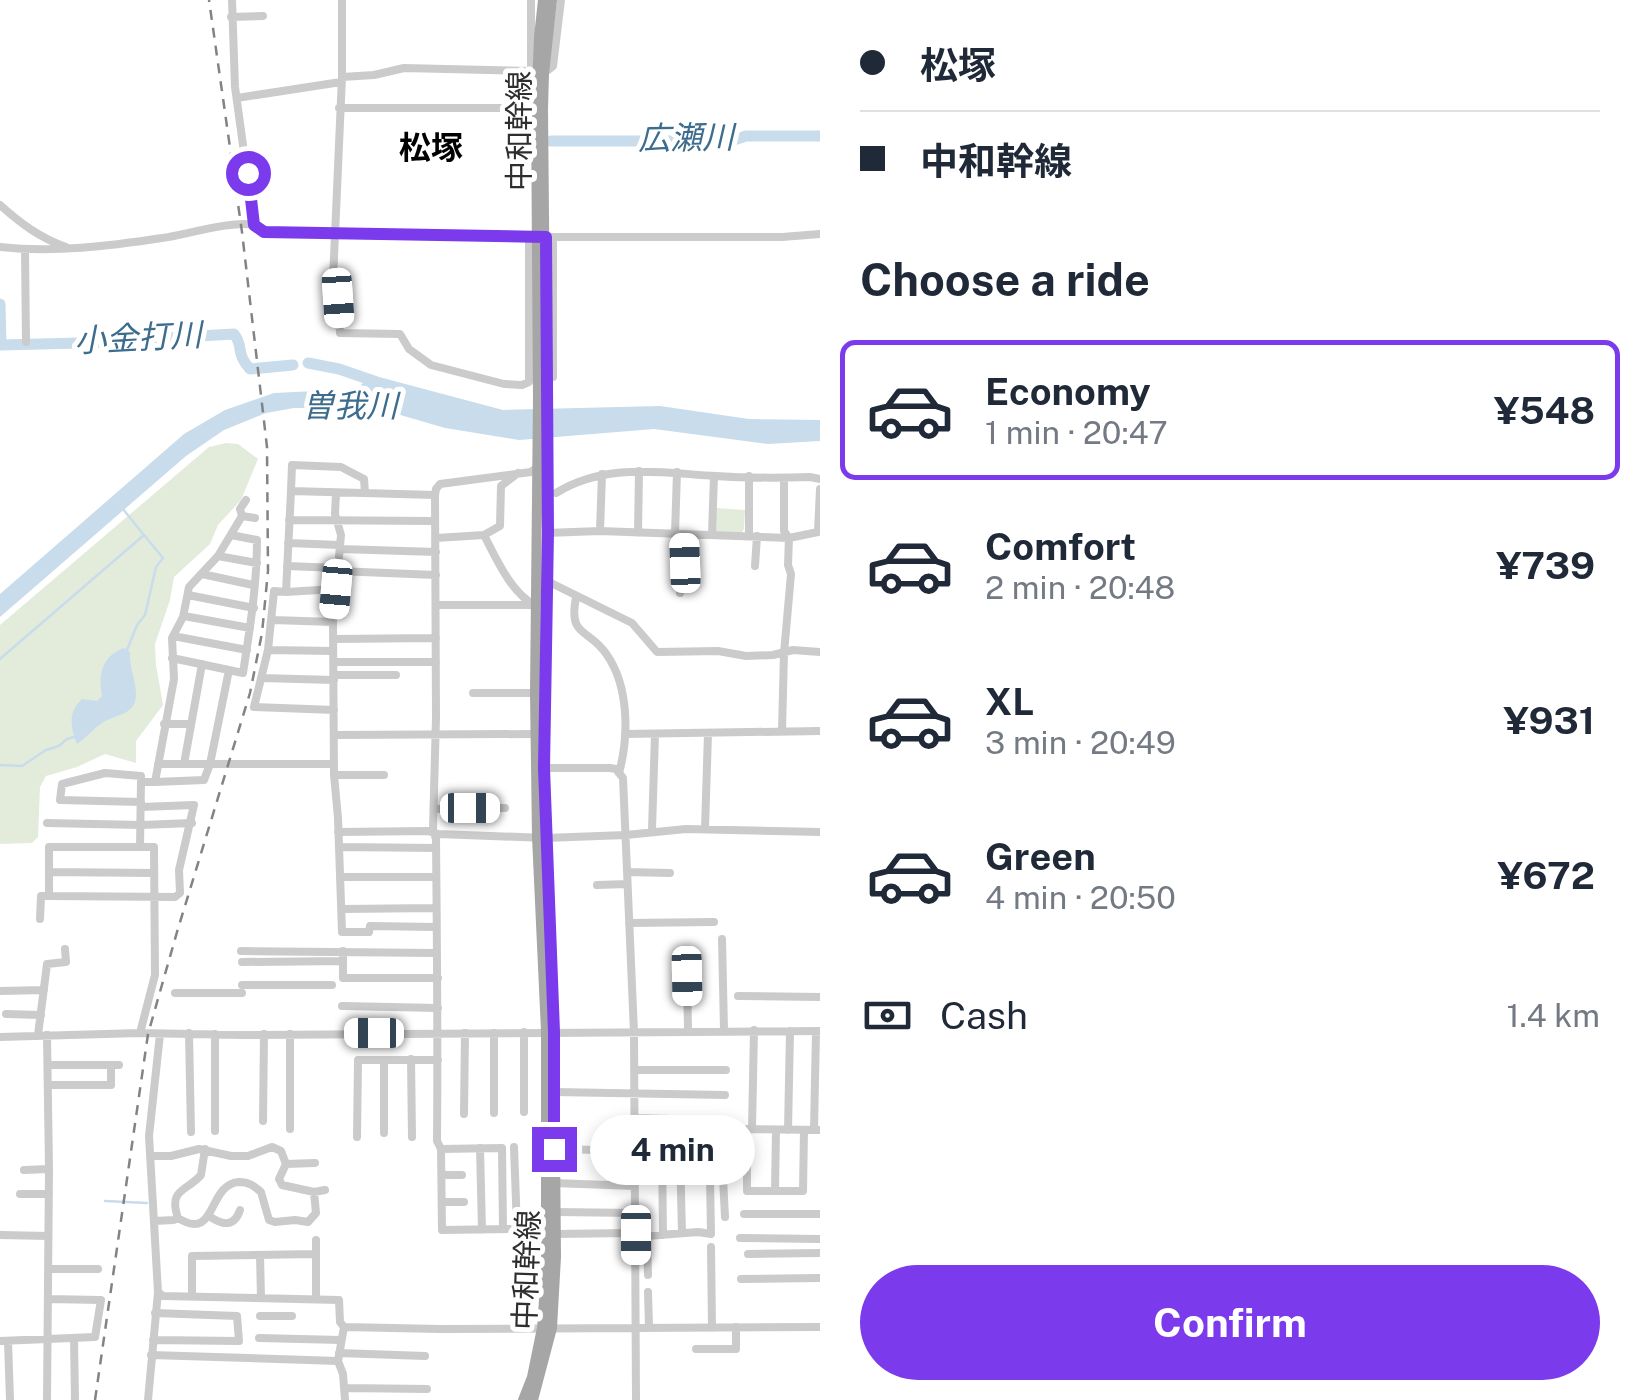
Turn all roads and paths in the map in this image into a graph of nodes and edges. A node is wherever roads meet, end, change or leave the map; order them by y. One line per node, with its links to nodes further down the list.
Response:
1 (232, 0): 8 (street)
2 (342, 0): 10 (street)
3 (531, 0): 9 (street)
4 (544, 0): 9 (main road, 中和幹線)
5 (552, 0): 9 (main road, 中和幹線)
6 (561, 0): 9 (street)
7 (263, 16): 8 (street)
8 (231, 17): 11 (street)
9 (537, 73): 10 (street); 13 (main road, 中和幹線); 18 (main road, 中和幹線)
10 (342, 79): 11 (street); 12 (street)
11 (237, 98): 15 (street)
12 (339, 108): 13 (street); 16 (street)
13 (531, 111): 18 (main road, 中和幹線)
14 (0, 205): 20 (street)
15 (254, 225): 16 (street); 20 (street)
16 (335, 234): 18 (street); 18 (street)
17 (820, 234): 18 (street)
18 (541, 237): 23 (street); 24 (main road, 中和幹線)
19 (0, 248): 21 (street)
20 (70, 248): 21 (street)
21 (25, 250): 22 (street)
22 (26, 342)
23 (553, 377)
24 (540, 465): 27 (street); 46 (main road, 中和幹線)
25 (639, 471): 26 (street); 28 (street); 47 (street)
26 (677, 472): 29 (street); 49 (street)
27 (518, 473): 38 (street); 52 (street)
28 (602, 474): 37 (street); 45 (street)
29 (714, 476): 30 (street); 50 (street)
30 (749, 476): 31 (street); 53 (street)
31 (784, 478): 32 (street); 55 (street)
32 (820, 480)
33 (820, 489): 48 (street)
34 (291, 491): 35 (street); 36 (street); 42 (street)
35 (336, 492): 36 (street); 43 (street)
36 (365, 493): 38 (street)
37 (556, 493)
38 (435, 495): 44 (street)
39 (246, 500): 40 (street)
40 (242, 516): 41 (street); 51 (street)
41 (255, 518)
42 (289, 520): 43 (street); 56 (street)
43 (337, 520): 44 (street); 57 (street)
44 (435, 522): 54 (street)
45 (600, 531): 46 (street); 47 (street)
46 (542, 532): 66 (main road, 中和幹線)
47 (638, 532): 49 (street)
48 (819, 532): 55 (street)
49 (680, 534): 50 (street); 70 (street)
50 (712, 534): 53 (street)
51 (232, 535): 59 (street); 60 (street)
52 (484, 536): 54 (street); 74 (street)
53 (753, 536): 55 (street); 62 (street)
54 (436, 538): 58 (street)
55 (789, 538): 87 (street)
56 (288, 543): 57 (street); 61 (street)
57 (340, 547): 58 (street); 63 (street)
58 (436, 552): 65 (street)
59 (218, 556): 60 (street); 64 (street)
60 (258, 563): 67 (street)
61 (287, 566): 63 (street); 69 (street)
62 (755, 566)
63 (337, 570): 65 (street); 68 (street)
64 (202, 574): 67 (street); 71 (street)
65 (436, 574): 73 (street)
66 (541, 580): 72 (street); 74 (main road, 中和幹線)
67 (254, 585): 75 (street)
68 (336, 589): 69 (street); 78 (street)
69 (286, 592): 77 (street)
70 (680, 592)
71 (188, 595): 75 (street); 76 (street)
72 (576, 597): 87 (street); 106 (street)
73 (436, 604): 74 (street); 81 (street)
74 (540, 605): 96 (main road, 中和幹線); 113 (main road, 中和幹線)
75 (254, 608): 79 (street)
76 (184, 616): 79 (street); 80 (street)
77 (273, 620): 78 (street); 84 (street)
78 (333, 622): 82 (street)
79 (250, 628): 83 (street)
80 (173, 636): 83 (street); 88 (street)
81 (436, 638): 82 (street); 90 (street)
82 (333, 639): 85 (street)
83 (247, 650): 92 (street)
84 (268, 650): 85 (street); 94 (street)
85 (333, 651): 89 (street)
86 (820, 652): 87 (street)
87 (784, 653): 101 (street)
88 (172, 658): 91 (street); 99 (street)
89 (334, 662): 90 (street); 95 (street)
90 (436, 662): 108 (street)
91 (202, 664): 92 (street); 100 (street)
92 (229, 670): 111 (street)
93 (396, 675): 95 (street)
94 (261, 678): 95 (street); 98 (street)
95 (334, 678): 98 (street)
96 (535, 692): 97 (street); 105 (main road, 中和幹線)
97 (474, 693)
98 (334, 710): 104 (street)
99 (164, 724): 100 (street); 109 (street)
100 (190, 724): 110 (street)
101 (782, 731): 102 (street); 103 (street)
102 (820, 731)
103 (708, 733): 107 (street); 126 (street)
104 (334, 734): 108 (street); 112 (street)
105 (535, 734): 108 (street); 132 (main road, 中和幹線)
106 (625, 734): 107 (street); 114 (street)
107 (655, 734): 127 (street)
108 (436, 735): 121 (street)
109 (158, 764): 110 (street); 118 (street)
110 (184, 764): 111 (street)
111 (210, 764): 112 (street); 118 (street)
112 (334, 764): 116 (street)
113 (544, 768): 114 (street); 132 (main road, 中和幹線)
114 (619, 772): 131 (street)
115 (384, 774): 116 (street)
116 (334, 775): 128 (street)
117 (141, 782): 118 (street); 119 (street); 119 (street)
118 (155, 782)
119 (141, 805): 123 (street); 125 (street)
120 (505, 808): 121 (street)
121 (434, 809): 129 (street)
122 (47, 823): 124 (street)
123 (192, 823): 125 (street); 146 (street)
124 (86, 824): 125 (street); 133 (street)
125 (141, 825): 134 (street)
126 (705, 829): 127 (street); 130 (street)
127 (652, 830): 131 (street)
128 (338, 832): 129 (street); 135 (street)
129 (434, 832): 132 (street); 136 (street)
130 (820, 832)
131 (626, 835): 132 (street); 138 (street)
132 (541, 838): 178 (main road, 中和幹線)
133 (86, 847): 134 (street); 137 (street)
134 (140, 847): 140 (street)
135 (338, 848): 136 (street); 141 (street)
136 (436, 848): 142 (street)
137 (49, 872): 140 (street); 145 (street)
138 (627, 872): 139 (street); 143 (street)
139 (670, 872)
140 (154, 873): 146 (street)
141 (340, 877): 142 (street); 148 (street)
142 (436, 877): 147 (street)
143 (627, 884): 144 (street); 151 (street)
144 (597, 885)
145 (49, 896): 146 (street); 149 (street)
146 (154, 896): 180 (street)
147 (436, 908): 148 (street); 152 (street)
148 (342, 909): 152 (street)
149 (40, 919)
150 (714, 922): 151 (street)
151 (629, 923): 179 (street)
152 (436, 927): 157 (street)
153 (722, 939): 173 (street)
154 (65, 950): 163 (street)
155 (241, 951): 156 (street)
156 (342, 951): 157 (street); 159 (street)
157 (436, 952): 161 (street)
158 (242, 962): 159 (street)
159 (343, 962): 161 (street)
160 (687, 976): 172 (street)
161 (438, 978): 169 (street)
162 (332, 986): 165 (street)
163 (44, 990): 164 (street); 171 (street)
164 (0, 991)
165 (175, 993)
166 (738, 996): 167 (street)
167 (820, 997)
168 (342, 1006): 169 (street)
169 (438, 1008): 188 (street)
170 (6, 1014): 171 (street)
171 (41, 1014): 189 (street)
172 (688, 1030): 173 (street); 179 (street)
173 (724, 1030): 174 (street)
174 (754, 1030): 175 (street); 210 (street)
175 (790, 1031): 176 (street); 214 (street)
176 (818, 1031): 215 (street)
177 (524, 1032): 178 (street); 183 (street); 204 (street)
178 (550, 1032): 179 (street); 200 (main road, 中和幹線); 255 (main road, 中和幹線)
179 (634, 1032): 196 (street)
180 (140, 1033): 184 (street); 189 (street)
181 (189, 1033): 184 (street); 185 (street); 216 (street)
182 (465, 1033): 183 (street); 188 (street); 205 (street)
183 (494, 1033): 203 (street)
184 (160, 1034): 227 (street)
185 (215, 1034): 186 (street); 211 (street)
186 (264, 1034): 187 (street); 208 (street)
187 (290, 1034): 188 (street); 209 (street)
188 (438, 1034): 193 (street)
189 (43, 1035): 190 (street); 194 (street)
190 (0, 1037)
191 (384, 1060): 192 (street); 217 (street); 218 (street)
192 (411, 1060): 193 (street); 219 (street)
193 (438, 1060): 223 (street)
194 (48, 1065): 195 (street); 198 (street)
195 (86, 1065): 199 (street); 199 (street)
196 (634, 1070): 197 (street); 201 (street)
197 (726, 1070)
198 (48, 1085): 199 (street); 230 (street)
199 (86, 1085)
200 (554, 1092): 201 (street); 224 (main road, 中和幹線)
201 (633, 1093): 202 (street); 206 (street)
202 (725, 1095)
203 (494, 1112)
204 (524, 1112)
205 (464, 1114)
206 (634, 1118): 207 (street); 225 (street)
207 (709, 1120): 212 (street); 256 (street)
208 (263, 1122)
209 (290, 1129)
210 (750, 1129): 212 (street); 213 (street); 237 (street)
211 (215, 1130)
212 (726, 1130): 249 (street)
213 (776, 1130): 214 (street); 237 (street)
214 (788, 1130): 215 (street)
215 (813, 1130): 237 (street)
216 (190, 1132)
217 (384, 1133)
218 (357, 1137)
219 (412, 1137)
220 (480, 1148): 223 (street); 252 (street); 254 (street)
221 (514, 1148): 253 (street)
222 (205, 1149): 227 (street); 229 (street); 250 (street)
223 (442, 1149): 232 (street)
224 (554, 1149): 225 (street); 234 (main road, 中和幹線)
225 (633, 1150): 226 (street); 235 (street)
226 (662, 1152): 256 (street); 261 (street)
227 (150, 1156): 251 (street)
228 (314, 1163): 229 (street)
229 (286, 1164): 238 (street)
230 (49, 1169): 231 (street); 240 (street)
231 (24, 1170)
232 (442, 1175): 233 (street); 241 (street)
233 (462, 1176)
234 (554, 1184): 235 (street); 244 (main road, 中和幹線)
235 (634, 1186): 245 (street)
236 (325, 1190): 238 (street)
237 (775, 1191)
238 (314, 1192): 248 (street)
239 (20, 1194): 240 (street)
240 (49, 1194): 259 (street)
241 (442, 1202): 242 (street); 254 (street)
242 (464, 1202)
243 (240, 1210): 248 (street)
244 (555, 1212): 245 (street); 255 (main road, 中和幹線)
245 (635, 1212): 257 (street)
246 (744, 1214): 247 (street)
247 (820, 1214)
248 (209, 1216): 250 (street)
249 (725, 1216)
250 (178, 1218): 251 (street)
251 (154, 1221): 275 (street)
252 (503, 1229): 253 (street); 254 (street)
253 (518, 1229): 255 (street)
254 (482, 1230)
255 (550, 1232): 257 (street); 290 (main road, 中和幹線)
256 (682, 1233): 261 (street)
257 (636, 1235): 260 (street); 287 (street)
258 (0, 1236): 259 (street)
259 (48, 1236): 270 (street)
260 (647, 1236): 261 (street); 272 (street)
261 (663, 1236)
262 (740, 1238): 263 (street)
263 (820, 1239)
264 (316, 1240): 267 (street)
265 (712, 1247): 291 (street)
266 (820, 1253): 268 (street)
267 (316, 1254): 269 (street); 281 (street)
268 (748, 1254)
269 (260, 1255): 277 (street); 278 (street)
270 (48, 1270): 271 (street); 280 (street)
271 (98, 1270)
272 (648, 1275)
273 (820, 1278): 274 (street)
274 (741, 1279)
275 (158, 1292): 277 (street); 282 (street)
276 (648, 1292): 288 (street)
277 (192, 1296): 278 (street)
278 (261, 1298): 279 (street)
279 (275, 1298): 281 (street); 284 (street)
280 (48, 1299): 293 (street); 295 (street)
281 (316, 1299): 286 (street)
282 (155, 1313): 296 (street); 296 (street)
283 (260, 1316): 284 (street)
284 (274, 1316): 285 (street)
285 (292, 1316)
286 (344, 1327): 290 (street); 297 (street)
287 (636, 1327): 288 (street); 290 (street); 312 (street)
288 (648, 1327): 291 (street)
289 (820, 1327): 292 (street)
290 (547, 1328): 310 (main road, 中和幹線); 311 (main road, 中和幹線)
291 (712, 1328): 292 (street)
292 (736, 1328): 299 (street)
293 (74, 1338): 295 (street); 307 (street)
294 (259, 1338): 297 (street)
295 (47, 1339): 298 (street); 306 (street)
296 (153, 1340): 300 (street)
297 (341, 1340): 302 (street)
298 (4, 1341): 305 (street)
299 (696, 1349)
300 (151, 1355): 302 (street); 308 (street)
301 (426, 1356): 302 (street)
302 (338, 1357): 303 (street)
303 (344, 1388): 304 (street); 309 (street)
304 (427, 1390)
305 (10, 1400)
306 (46, 1400)
307 (75, 1400)
308 (148, 1400)
309 (344, 1400)
310 (524, 1400)
311 (533, 1400)
312 (636, 1400)

